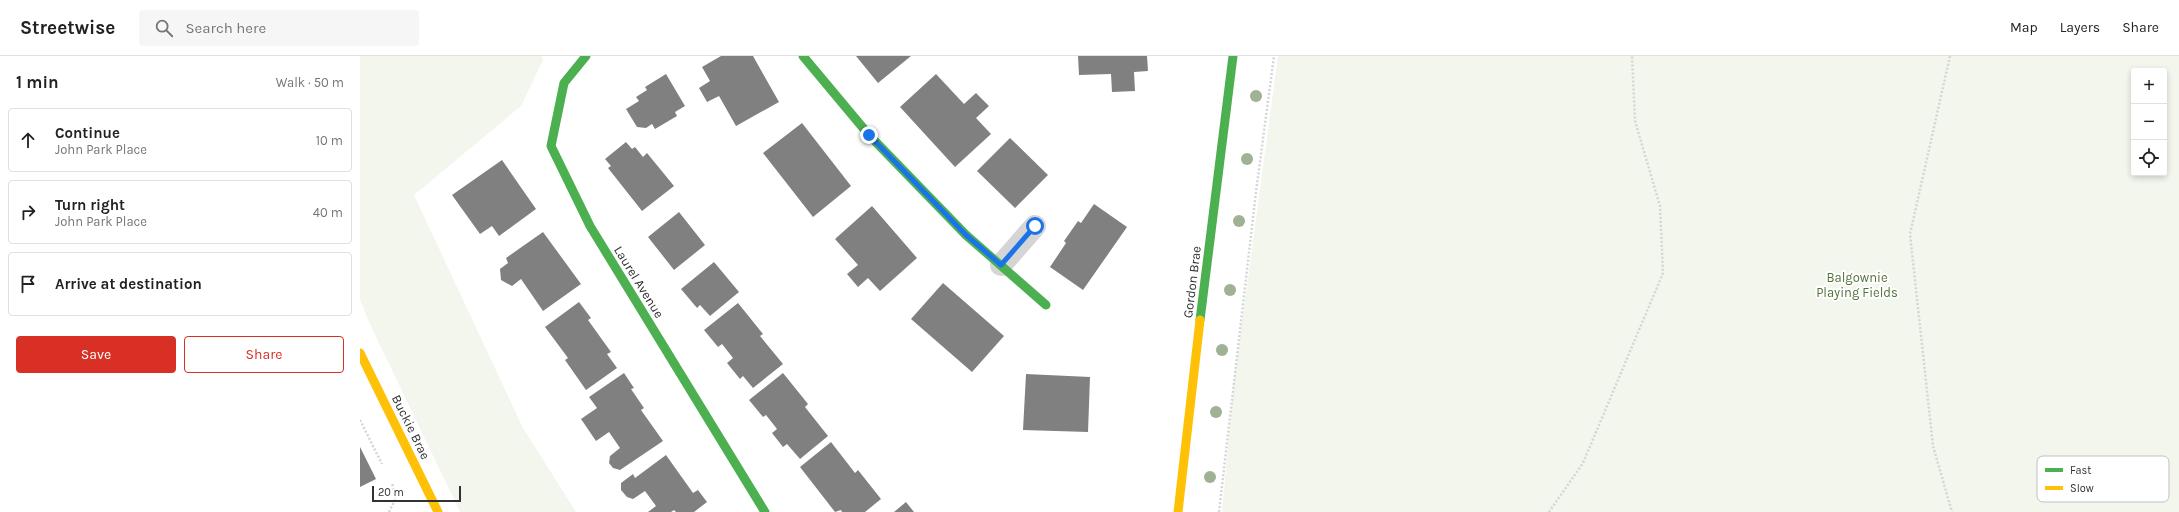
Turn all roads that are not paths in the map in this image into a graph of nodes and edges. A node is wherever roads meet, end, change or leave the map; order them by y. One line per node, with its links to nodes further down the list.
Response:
1 (586, 56): 9 (street, Laurel Avenue)
2 (803, 56): 5 (street)
3 (1233, 56): 10 (street, Gordon Brae)
4 (1035, 226): 5 (street)
5 (1001, 265): 6 (street)
6 (1046, 305)
7 (360, 353): 8 (street, Buckie Brae)
8 (438, 512)
9 (765, 512)
10 (1178, 512)

